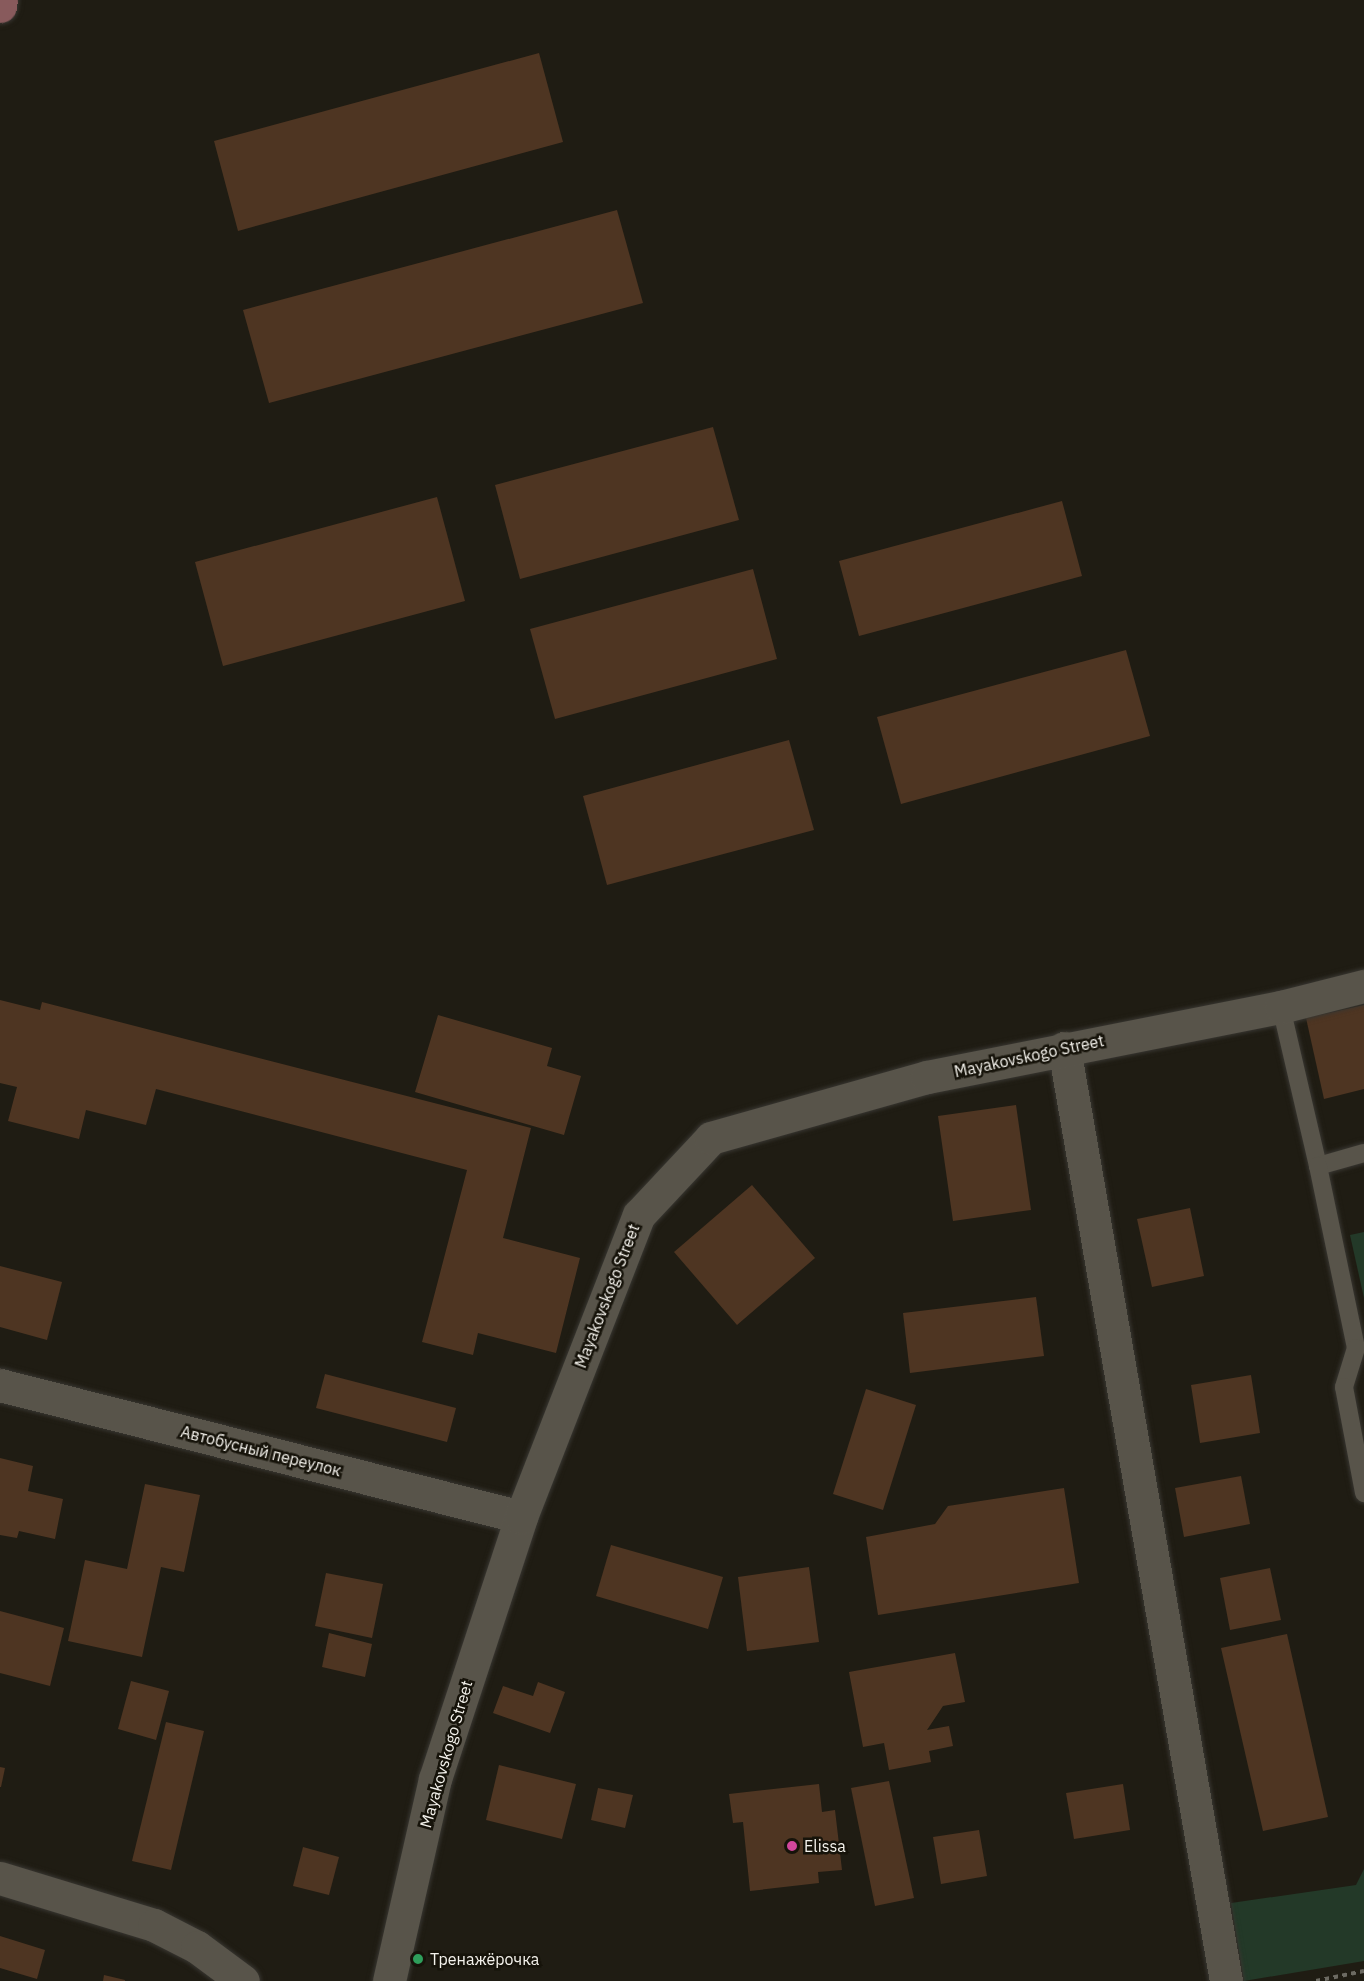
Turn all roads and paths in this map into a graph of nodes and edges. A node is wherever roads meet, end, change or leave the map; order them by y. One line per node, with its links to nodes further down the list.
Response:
1 (2, 0): 2 (main road)
2 (0, 6)
3 (1364, 986): 4 (street, Mayakovskogo Street)
4 (1281, 1006): 5 (street, Mayakovskogo Street); 7 (lane)
5 (1064, 1048): 10 (street, Mayakovskogo Street); 15 (street)
6 (1364, 1154): 7 (lane)
7 (1318, 1166): 9 (lane)
8 (0, 1385): 10 (street, Автобусный переулок)
9 (1364, 1493)
10 (521, 1517): 14 (street, Mayakovskogo Street)
11 (0, 1878): 13 (street)
12 (1364, 1971): 16 (path)
13 (243, 1981)
14 (389, 1981)
15 (1226, 1981)
16 (1316, 1981)

